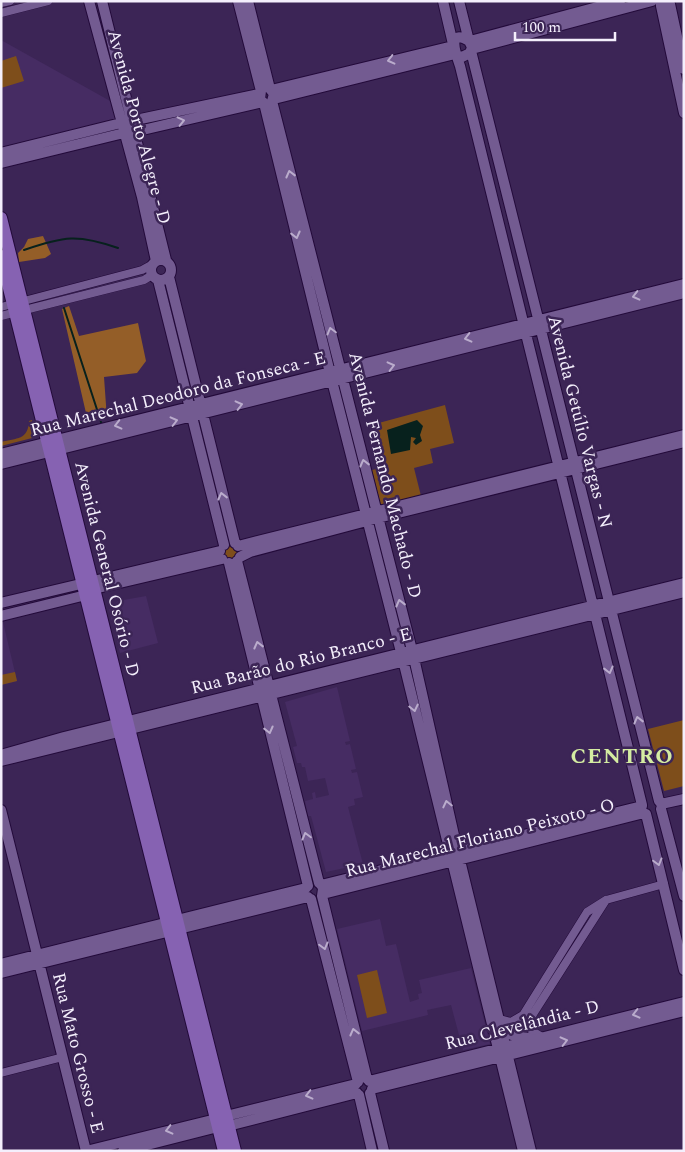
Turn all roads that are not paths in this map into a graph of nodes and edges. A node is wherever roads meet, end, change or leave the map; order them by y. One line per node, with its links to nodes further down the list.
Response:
1 (10, 1): 13 (street)
2 (48, 1): 14 (street)
3 (89, 1): 20 (street, Avenida Porto Alegre - D)
4 (102, 1): 20 (street, Avenida Porto Alegre - D)
5 (238, 1): 18 (street, Avenida Fernando Machado - D)
6 (248, 1): 18 (street, Avenida Fernando Machado - D)
7 (443, 1): 16 (street, Avenida Getúlio Vargas - N)
8 (459, 1): 15 (street, Avenida Getúlio Vargas - N)
9 (620, 1): 15 (street)
10 (652, 1): 15 (street)
11 (662, 1): 19 (street)
12 (667, 1): 17 (street)
13 (1, 4)
14 (1, 12)
15 (470, 45): 16 (street); 16 (street); 32 (street, Avenida Getúlio Vargas - N)
16 (454, 49): 18 (street); 33 (street, Avenida Getúlio Vargas - N)
17 (684, 69)
18 (267, 96): 20 (street); 34 (street, Avenida Fernando Machado - D, one-way to 18); 35 (street, Avenida Fernando Machado - D, one-way to 35)
19 (684, 113)
20 (127, 127): 21 (street); 26 (street, Avenida Porto Alegre - D)
21 (38, 149): 22 (street); 23 (street)
22 (1, 153)
23 (1, 163)
24 (1, 218): 30 (main road, Avenida General Osório - D)
25 (1, 256): 30 (main road, Avenida General Osório - D)
26 (157, 268): 27 (street); 27 (street, Avenida Porto Alegre - D); 30 (street); 36 (street, Avenida Porto Alegre - D)
27 (169, 277): 36 (street, Avenida Porto Alegre - D)
28 (684, 284): 32 (street, one-way to 32)
29 (684, 293): 32 (street)
30 (15, 307): 31 (street); 39 (main road, Avenida General Osório - D)
31 (1, 316)
32 (539, 325): 33 (street, Rua Marechal Deodoro da Fonseca - E); 42 (street, Avenida Getúlio Vargas - N)
33 (524, 329): 34 (street, Rua Marechal Deodoro da Fonseca - E); 43 (street, Avenida Getúlio Vargas - N)
34 (343, 374): 35 (street, Rua Marechal Deodoro da Fonseca - E); 44 (street, Avenida Fernando Machado - D, one-way to 34)
35 (331, 377): 36 (street, Rua Marechal Deodoro da Fonseca - E); 44 (street, Avenida Fernando Machado - D)
36 (195, 411): 39 (street, Rua Marechal Deodoro da Fonseca - E); 46 (street, Avenida Porto Alegre - D, one-way to 36); 47 (street, Avenida Porto Alegre - D)
37 (684, 435): 42 (street)
38 (684, 442): 42 (street)
39 (53, 446): 40 (street, Rua Marechal Deodoro da Fonseca - E); 41 (street, Rua Marechal Deodoro da Fonseca - E); 49 (main road, Avenida General Osório - D)
40 (1, 454)
41 (1, 464)
42 (576, 465): 43 (street); 53 (street, Avenida Getúlio Vargas - N)
43 (559, 469): 44 (street); 54 (street, Avenida Getúlio Vargas - N)
44 (372, 515): 45 (street); 57 (street, Avenida Fernando Machado - D)
45 (348, 522): 46 (street); 47 (street)
46 (236, 544): 47 (street); 47 (street, Avenida Porto Alegre - D)
47 (229, 556): 49 (street); 58 (street, Avenida Porto Alegre - D)
48 (684, 583): 53 (street)
49 (88, 587): 51 (street); 55 (street); 59 (main road, Avenida General Osório - D)
50 (684, 592): 53 (street)
51 (20, 598): 52 (street); 55 (street)
52 (1, 603)
53 (610, 606): 54 (street, Rua Barão do Rio Branco - E); 65 (street, Avenida Getúlio Vargas - N, one-way to 53)
54 (594, 610): 57 (street, Rua Barão do Rio Branco - E); 66 (street, Avenida Getúlio Vargas - N, one-way to 66)
55 (23, 611): 56 (street)
56 (1, 616)
57 (408, 655): 58 (street, Rua Barão do Rio Branco - E); 68 (street, Avenida Fernando Machado - D)
58 (265, 691): 59 (street, Rua Barão do Rio Branco - E); 64 (street, Avenida Porto Alegre - D)
59 (123, 726): 60 (street, Rua Barão do Rio Branco - E); 73 (main road, Avenida General Osório - D)
60 (48, 745): 61 (street, Rua Barão do Rio Branco - E); 62 (street, Rua Barão do Rio Branco - E)
61 (1, 754)
62 (1, 761)
63 (684, 799): 65 (street)
64 (292, 803): 70 (street, Avenida Porto Alegre - D, one-way to 64); 71 (street, Avenida Porto Alegre - D)
65 (660, 805): 66 (street); 66 (street); 72 (street, Avenida Getúlio Vargas - N)
66 (644, 809): 68 (street, Rua Marechal Floriano Peixoto - O); 69 (street, Avenida Getúlio Vargas - N, one-way to 69)
67 (1, 810): 74 (street, Rua Mato Grosso - E)
68 (455, 856): 70 (street, Rua Marechal Floriano Peixoto - O); 81 (street); 83 (street)
69 (664, 884): 76 (street, Avenida Getúlio Vargas - N); 80 (street)
70 (321, 889): 71 (street); 71 (street); 86 (street, Avenida Porto Alegre - D, one-way to 70)
71 (308, 892): 73 (street); 86 (street, Avenida Porto Alegre - D, one-way to 86)
72 (684, 896)
73 (173, 926): 74 (street); 88 (main road, Avenida General Osório - D)
74 (38, 959): 75 (street); 77 (street); 84 (street, Rua Mato Grosso - E)
75 (1, 964)
76 (684, 970)
77 (1, 973)
78 (684, 1002): 82 (street, Rua Clevelândia - D, one-way to 82)
79 (684, 1011): 83 (street, Rua Clevelândia - D, one-way to 79)
80 (530, 1012): 81 (street); 82 (street)
81 (499, 1018): 82 (street); 83 (street)
82 (542, 1037): 83 (street, Rua Clevelândia - D)
83 (502, 1052): 86 (street, Rua Clevelândia - D); 87 (street)
84 (63, 1058): 85 (street); 90 (street, Rua Mato Grosso - E)
85 (1, 1073)
86 (364, 1087): 88 (street, Rua Clevelândia - D); 94 (street); 95 (street)
87 (519, 1120): 96 (street); 97 (street)
88 (222, 1122): 89 (street, Rua Clevelândia - D); 92 (main road); 93 (main road)
89 (152, 1139): 90 (street, Rua Clevelândia - D); 91 (street, Rua Clevelândia - D)
90 (86, 1151)
91 (123, 1151)
92 (224, 1151)
93 (235, 1151)
94 (372, 1151)
95 (384, 1151)
96 (522, 1151)
97 (531, 1151)

